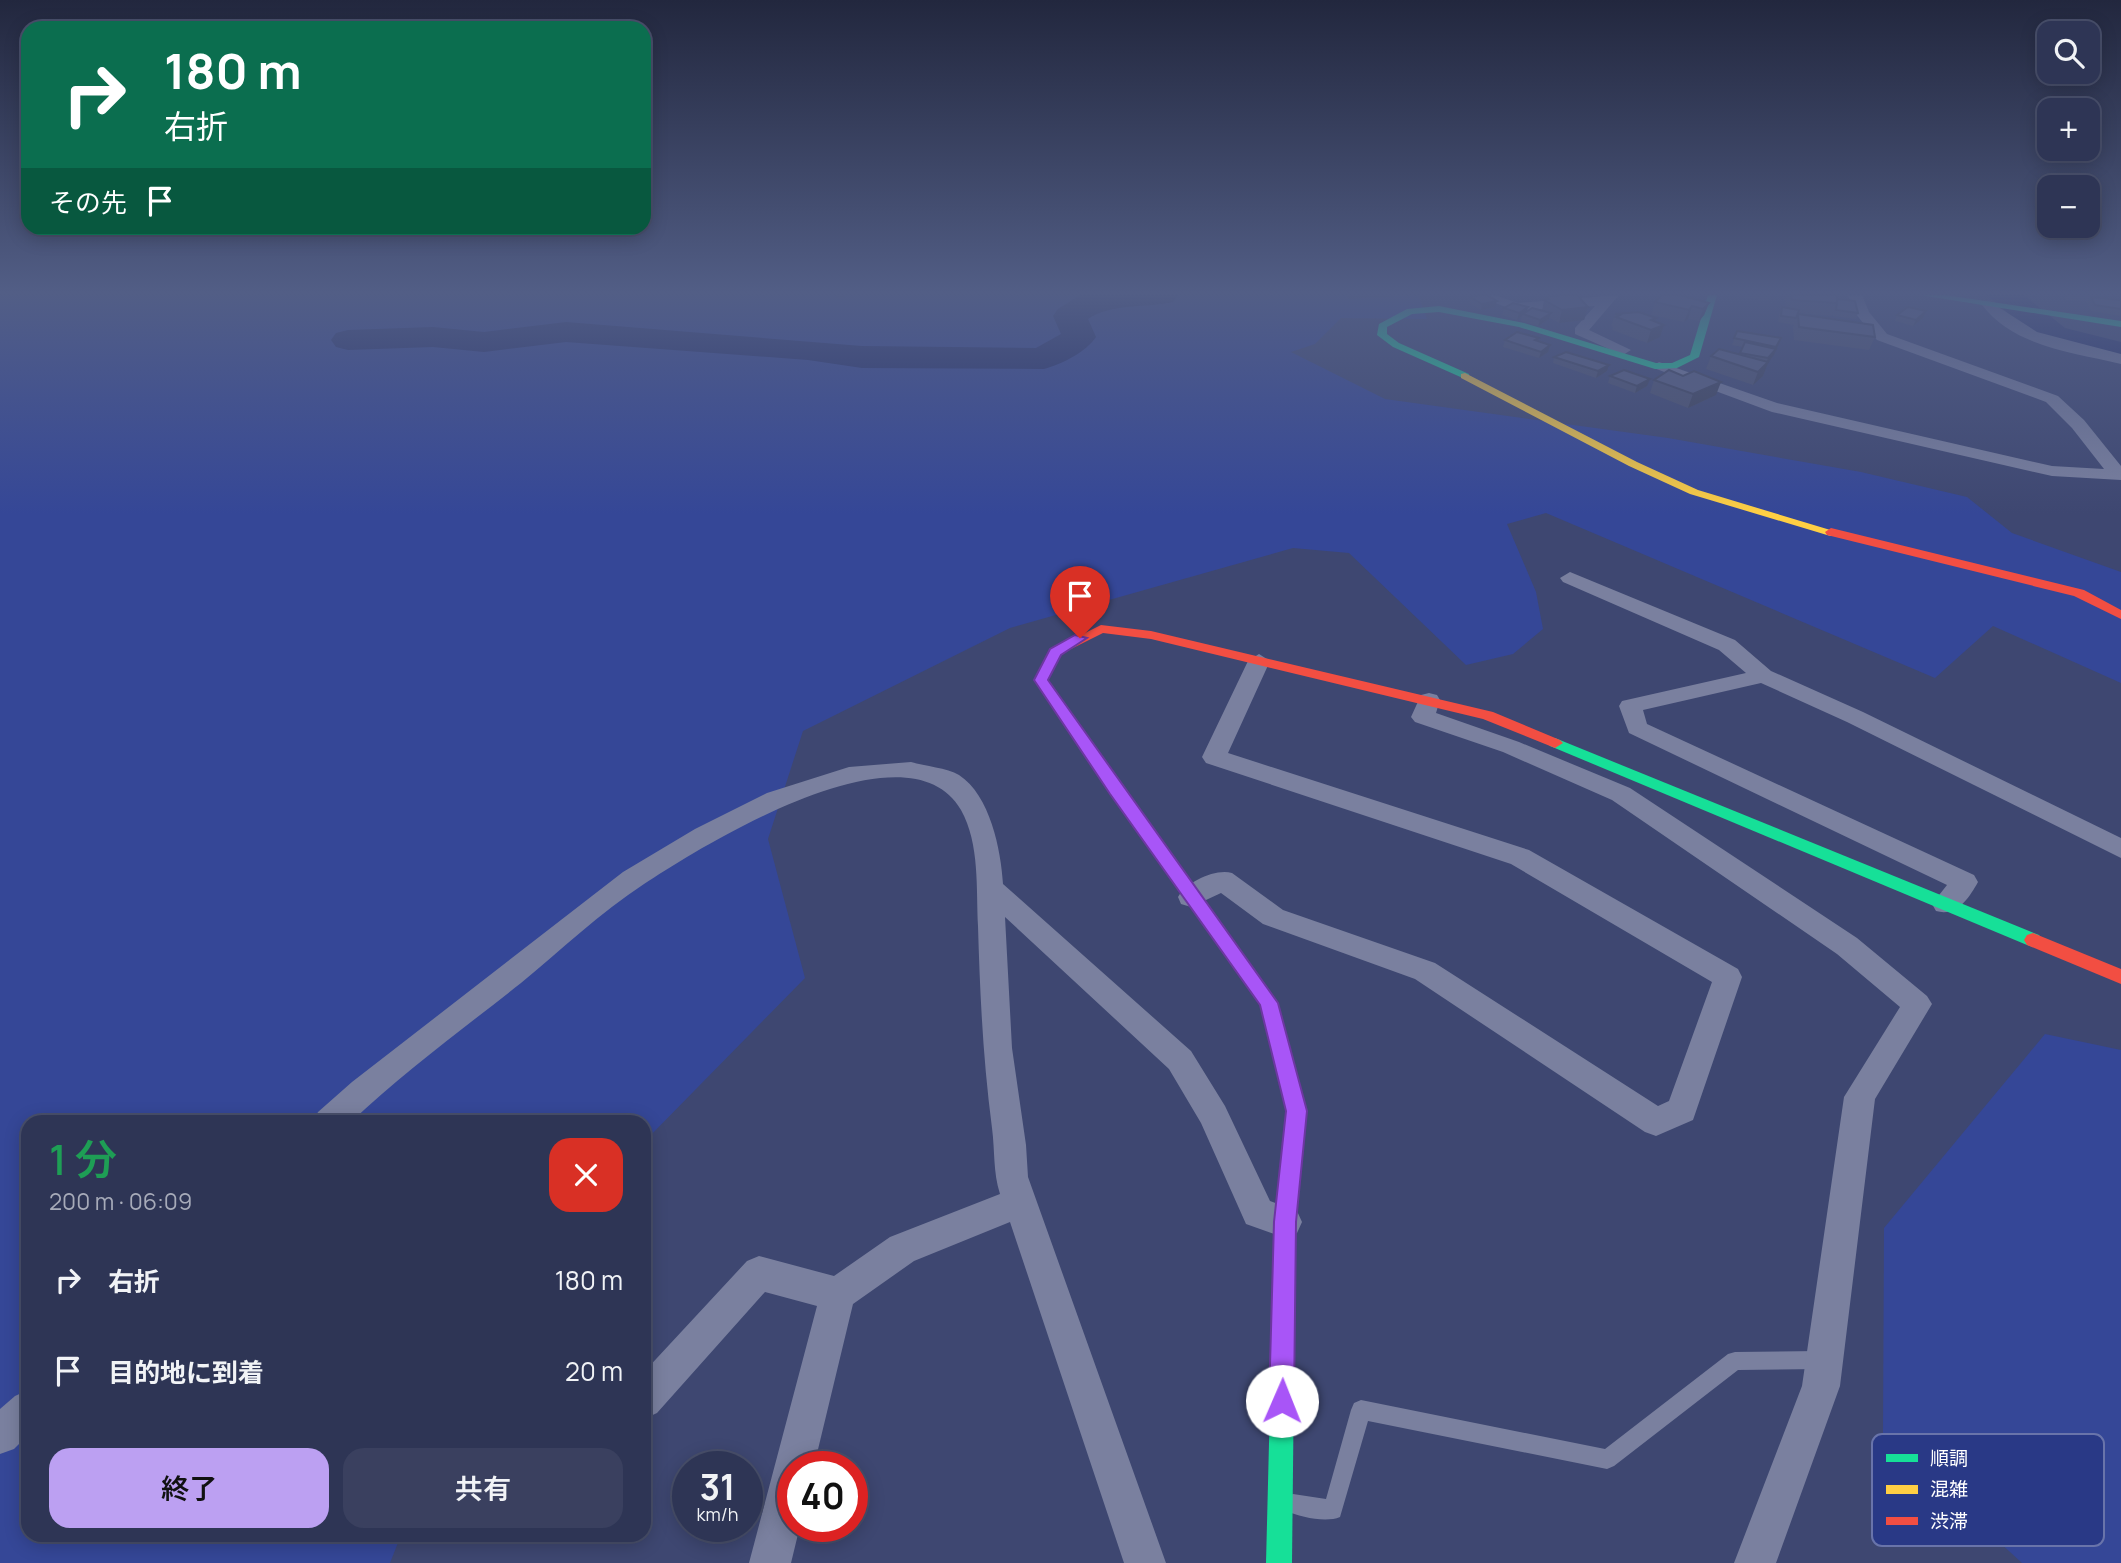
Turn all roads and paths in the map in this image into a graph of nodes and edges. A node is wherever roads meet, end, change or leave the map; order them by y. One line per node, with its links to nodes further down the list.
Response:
1 (1448, 368): 6 (main road)
2 (1662, 368): 4 (street)
3 (1967, 368): 4 (street)
4 (2119, 475)
5 (1570, 578): 8 (street)
6 (2121, 615)
7 (1259, 661): 9 (main road); 12 (main road); 12 (street)
8 (1763, 676): 10 (street); 13 (street)
9 (1429, 700): 13 (main road); 19 (street)
10 (2121, 849)
11 (990, 888): 15 (street); 16 (street); 17 (street)
12 (1191, 897): 17 (main road)
13 (1945, 904): 14 (main road)
14 (2121, 977)
15 (337, 1115)
16 (1020, 1202): 18 (street); 27 (street)
17 (1285, 1222): 24 (main road)
18 (838, 1294): 20 (street); 23 (street)
19 (1824, 1360): 24 (lane); 29 (street)
20 (651, 1392)
21 (21, 1416): 22 (street)
22 (0, 1435)
23 (798, 1451)
24 (1280, 1503): 28 (main road)
25 (777, 1535): 26 (street)
26 (770, 1563)
27 (1145, 1563)
28 (1279, 1563)
29 (1755, 1563)

